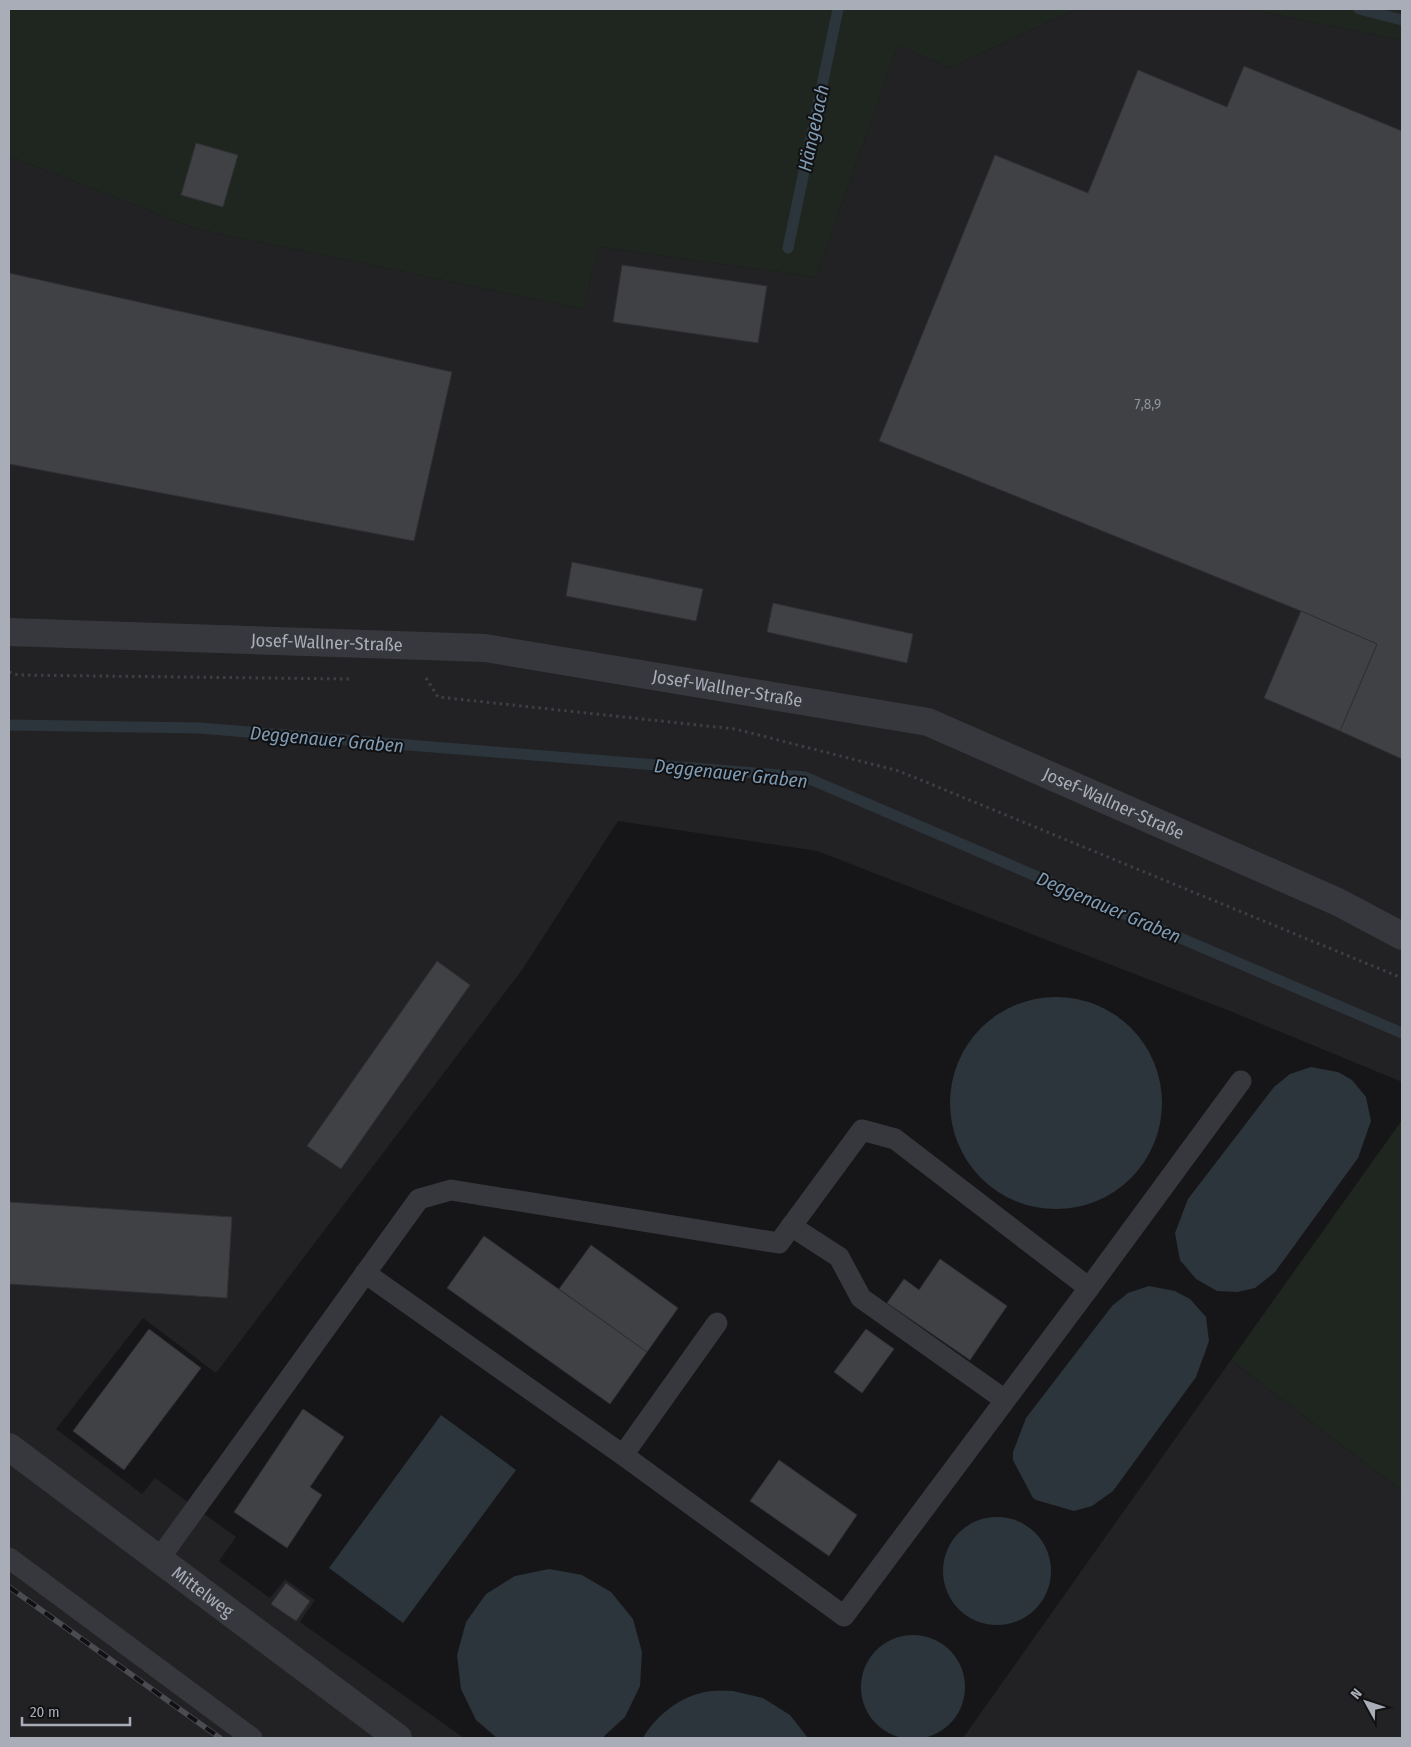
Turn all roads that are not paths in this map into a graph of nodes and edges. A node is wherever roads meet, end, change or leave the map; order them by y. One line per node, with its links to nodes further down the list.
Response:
1 (9, 632): 2 (street, Josef-Wallner-Straße)
2 (1402, 936)
3 (1241, 1081): 6 (lane)
4 (791, 1226): 5 (lane); 6 (lane); 8 (lane)
5 (365, 1273): 10 (lane); 12 (lane)
6 (1089, 1288): 8 (lane)
7 (717, 1324): 10 (lane)
8 (1004, 1400): 10 (lane)
9 (9, 1447): 12 (street, Mittelweg)
10 (623, 1455)
11 (9, 1558): 13 (lane)
12 (159, 1560): 14 (street, Mittelweg)
13 (252, 1738)
14 (398, 1738)

